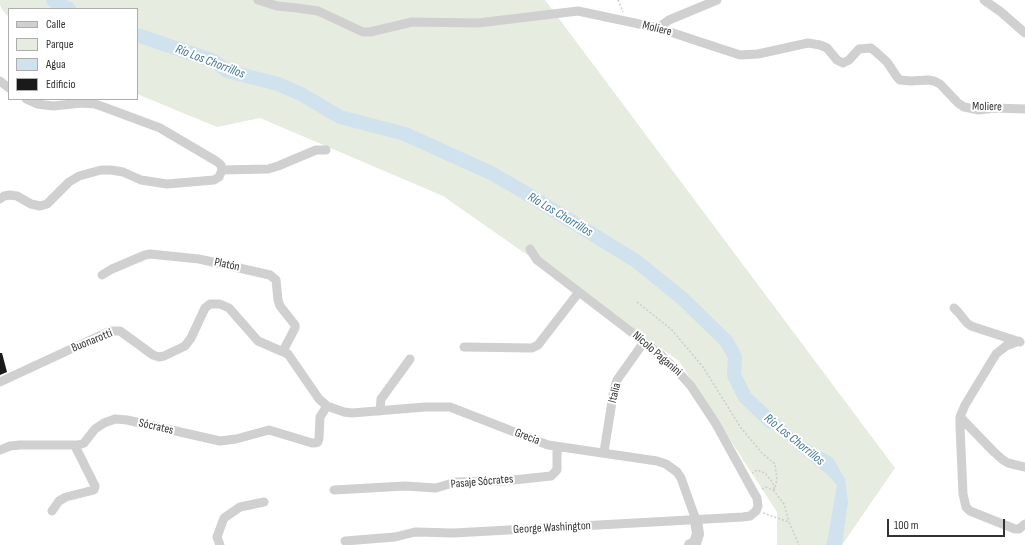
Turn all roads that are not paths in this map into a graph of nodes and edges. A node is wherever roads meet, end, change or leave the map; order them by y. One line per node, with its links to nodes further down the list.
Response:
1 (258, 0): 4 (street, Moliere)
2 (717, 0): 4 (street)
3 (984, 0): 5 (street)
4 (658, 28): 9 (street, Moliere)
5 (1025, 33)
6 (0, 81): 7 (street)
7 (8, 87)
8 (28, 100): 11 (street)
9 (1025, 109)
10 (326, 150): 11 (street)
11 (222, 170): 12 (street)
12 (0, 199)
13 (530, 249): 15 (street, Nícolo Paganini)
14 (102, 275): 20 (street, Platón)
15 (579, 292): 17 (street, Nícolo Paganini); 19 (street)
16 (954, 308): 18 (street)
17 (644, 342): 29 (street, Italia); 34 (street, Nícolo Paganini)
18 (1022, 342): 25 (street)
19 (464, 347)
20 (283, 351): 22 (street, Buonarotti); 23 (street, Buonarotti)
21 (410, 358): 24 (street)
22 (0, 382)
23 (327, 406): 24 (street, Grecia); 26 (street, Sócrates)
24 (380, 411): 27 (street, Grecia)
25 (960, 417): 30 (street); 36 (street)
26 (75, 446): 28 (street); 33 (street)
27 (557, 447): 29 (street, Grecia); 31 (street, Pasaje Sócrates)
28 (0, 450)
29 (604, 452): 35 (street, Grecia)
30 (1025, 467)
31 (334, 490)
32 (264, 502): 39 (street)
33 (52, 511)
34 (756, 511): 35 (street, George Washington)
35 (696, 520): 38 (street, George Washington); 40 (street)
36 (1025, 524)
37 (346, 541): 38 (street, George Washington)
38 (396, 541)
39 (220, 545)
40 (690, 545)

